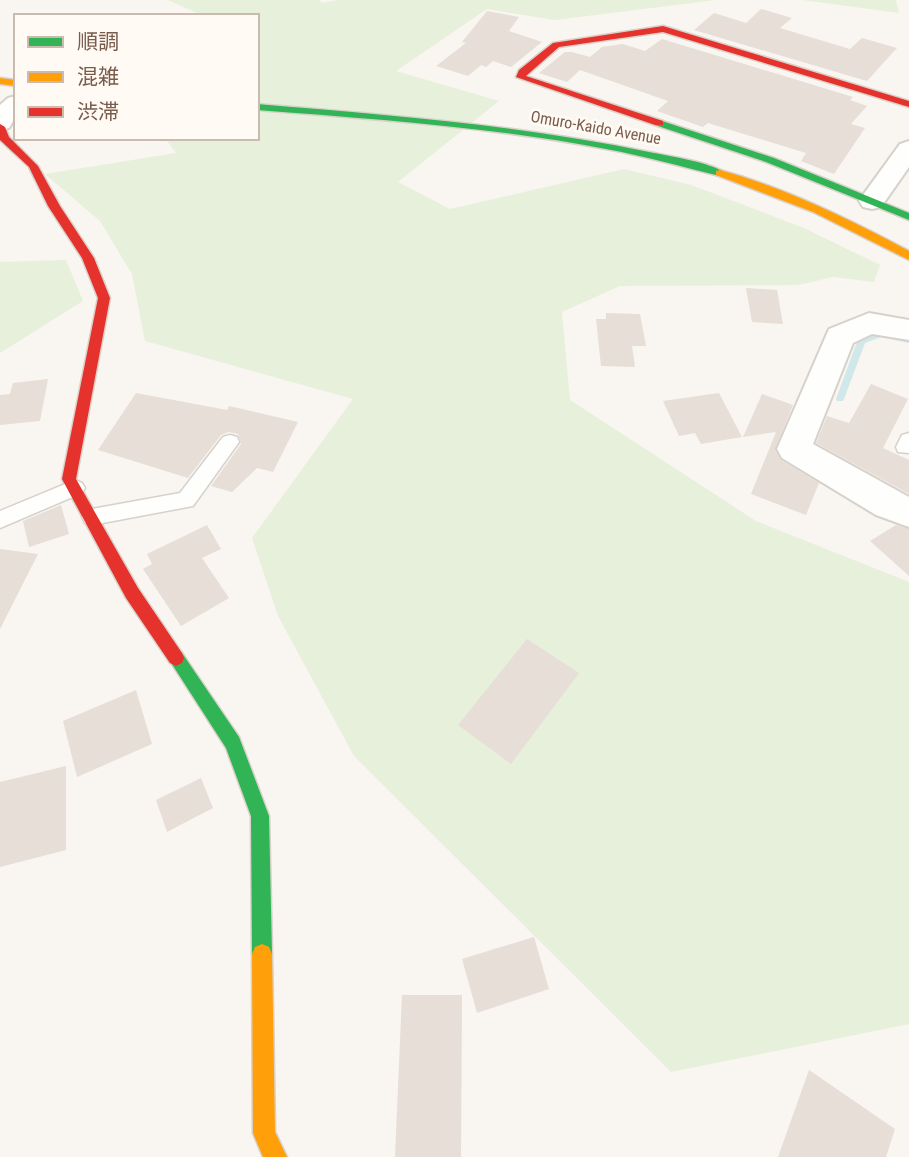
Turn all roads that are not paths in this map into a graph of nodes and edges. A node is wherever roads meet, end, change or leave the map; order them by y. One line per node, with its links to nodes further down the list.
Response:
1 (909, 104): 6 (street)
2 (14, 105): 4 (street)
3 (259, 107): 8 (street, Omuro-Kaido Avenue)
4 (1, 132): 11 (street)
5 (909, 149): 6 (street)
6 (872, 201): 7 (street)
7 (909, 217)
8 (909, 256)
9 (909, 330): 12 (street)
10 (230, 442): 13 (lane)
11 (75, 488): 13 (street); 14 (lane)
12 (909, 512)
13 (92, 517): 15 (street)
14 (0, 520)
15 (275, 1157)

